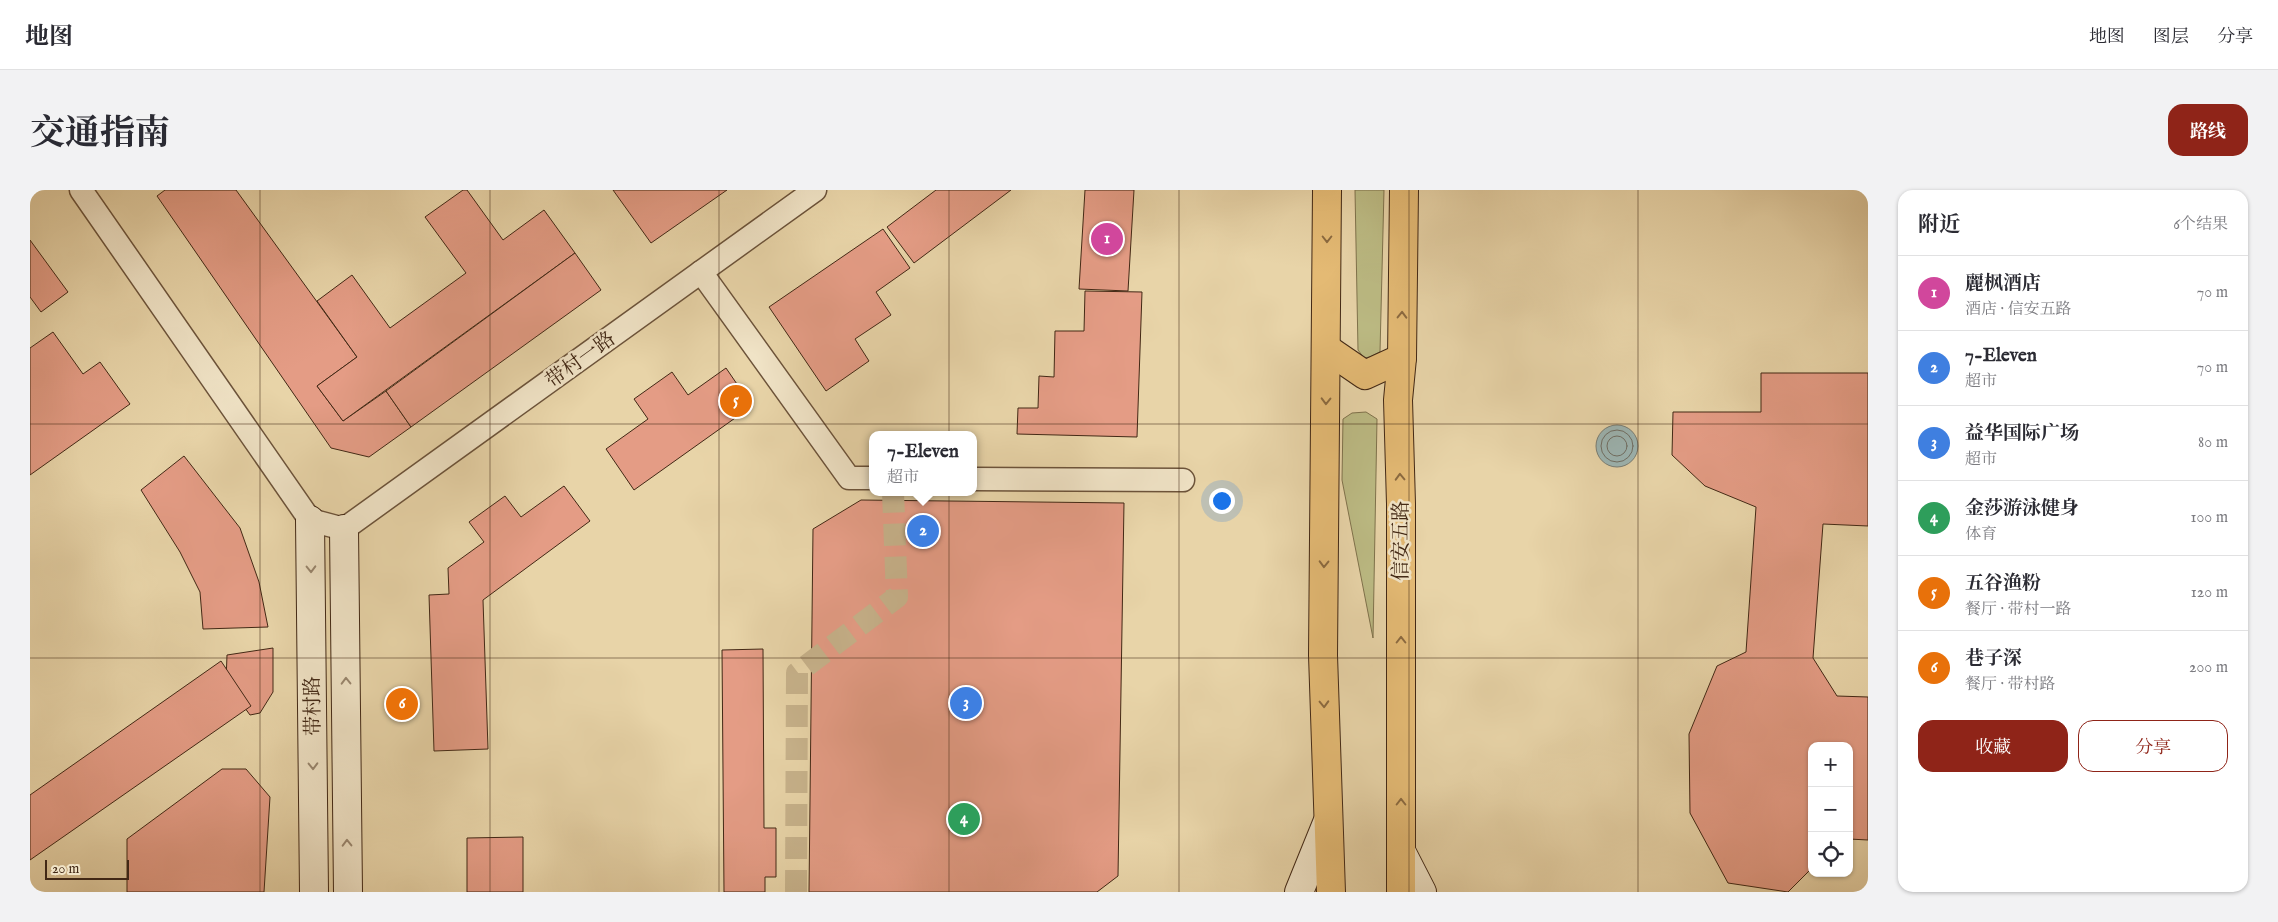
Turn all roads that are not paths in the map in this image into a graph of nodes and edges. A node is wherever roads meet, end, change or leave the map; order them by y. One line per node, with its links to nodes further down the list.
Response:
1 (82, 190): 11 (street)
2 (815, 190): 5 (street, 带村一路)
3 (1327, 190): 6 (main road, one-way to 6)
4 (1404, 190): 7 (main road, 信安五路, one-way to 4)
5 (701, 272): 8 (street); 12 (street, 带村一路)
6 (1327, 349): 7 (main road); 13 (main road, one-way to 13)
7 (1402, 358): 14 (main road, 信安五路, one-way to 7)
8 (869, 478)
9 (977, 479): 10 (street)
10 (1184, 480)
11 (310, 520): 12 (street); 15 (street, 带村路, one-way to 15)
12 (344, 529): 16 (street, 带村路, one-way to 12)
13 (1327, 823): 17 (street); 18 (main road)
14 (1400, 851): 19 (main road, 信安五路); 20 (street)
15 (314, 892)
16 (348, 892)
17 (1299, 892)
18 (1330, 892)
19 (1401, 892)
20 (1422, 892)

